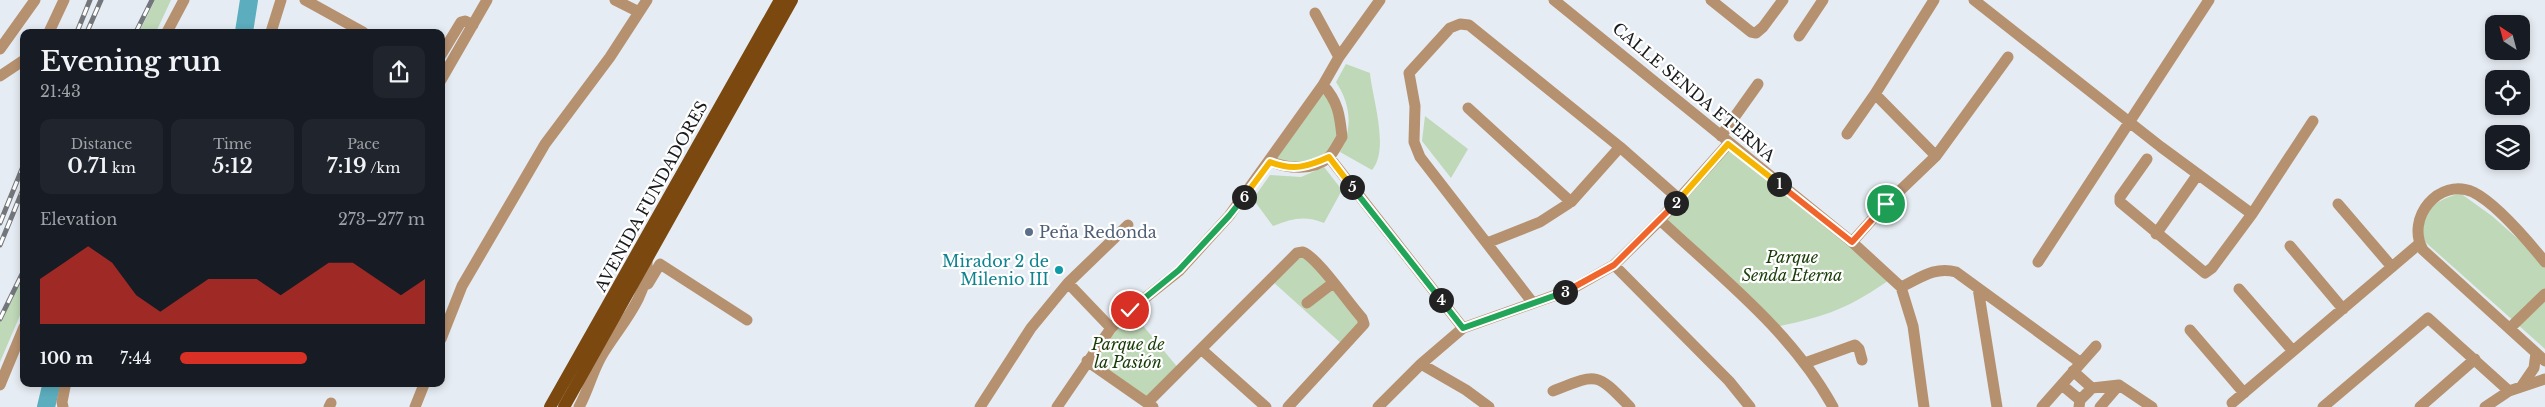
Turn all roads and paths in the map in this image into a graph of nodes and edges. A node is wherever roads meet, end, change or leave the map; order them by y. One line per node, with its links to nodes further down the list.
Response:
1 (35, 0): 28 (street)
2 (64, 0): 22 (street)
3 (184, 0): 23 (street)
4 (281, 0): 24 (street)
5 (305, 0): 25 (street)
6 (487, 0): 21 (street)
7 (615, 0): 19 (street)
8 (647, 0): 19 (street)
9 (780, 0): 108 (main road, AVENIDA FUNDADORES)
10 (792, 0): 59 (main road, AVENIDA FUNDADORES)
11 (1380, 0): 30 (street)
12 (1554, 0): 41 (street, CALLE SENDA ETERNA)
13 (1711, 0): 14 (street)
14 (1783, 0)
15 (1823, 0): 26 (street)
16 (1934, 0): 36 (street)
17 (2209, 0): 39 (street)
18 (1978, 1): 39 (street)
19 (639, 12): 78 (street)
20 (1315, 12): 30 (street)
21 (473, 25): 27 (street); 32 (street)
22 (51, 29)
23 (169, 29)
24 (272, 29)
25 (358, 29)
26 (1799, 36)
27 (445, 48)
28 (0, 49)
29 (2008, 57): 43 (street)
30 (1339, 58): 35 (street)
31 (20, 63): 33 (street)
32 (445, 73)
33 (0, 76)
34 (1758, 84): 41 (street)
35 (1323, 85): 44 (street); 46 (street)
36 (1875, 94): 40 (street); 43 (street)
37 (1468, 108): 49 (street)
38 (2313, 121): 51 (street)
39 (2131, 122): 47 (street); 60 (street)
40 (1847, 134)
41 (1725, 140): 48 (street); 55 (street, CALLE SENDA ETERNA)
42 (1620, 146): 48 (street); 49 (street); 56 (street)
43 (1936, 156): 55 (street)
44 (1329, 157): 46 (street); 76 (street)
45 (2147, 159): 54 (street)
46 (1270, 162): 75 (street)
47 (2198, 174): 51 (street); 54 (street)
48 (1679, 198): 52 (street)
49 (1571, 202): 56 (street)
50 (2338, 204): 63 (street)
51 (2252, 214): 54 (street)
52 (1660, 220): 62 (street); 89 (street)
53 (1128, 225): 64 (street)
54 (2156, 234)
55 (1852, 242): 66 (street, CALLE SENDA ETERNA)
56 (1487, 244): 71 (street)
57 (2419, 244): 61 (street); 63 (street); 77 (street)
58 (2290, 246): 73 (street)
59 (647, 260): 72 (street); 109 (main road, AVENIDA FUNDADORES)
60 (2038, 262)
61 (2545, 262)
62 (1614, 265): 71 (street); 118 (street)
63 (2392, 267): 73 (street)
64 (1068, 283): 75 (street); 111 (street)
65 (1333, 283): 70 (street); 82 (street); 114 (street)
66 (1901, 287): 67 (street); 120 (street)
67 (1978, 288): 91 (street); 121 (street)
68 (2239, 288): 83 (street)
69 (2545, 294): 77 (street)
70 (1306, 303)
71 (1532, 303): 76 (street)
72 (636, 304): 74 (street); 110 (street)
73 (2343, 309): 83 (street)
74 (748, 320)
75 (1111, 328): 87 (street)
76 (1463, 328): 90 (street)
77 (2510, 328): 84 (street)
78 (445, 329)
79 (2190, 330): 102 (street)
80 (20, 337): 94 (street)
81 (2096, 346): 91 (street)
82 (1201, 349): 104 (street); 113 (street)
83 (2293, 351): 102 (street)
84 (2536, 353): 88 (street); 98 (street)
85 (2475, 359): 101 (street); 125 (street); 126 (street)
86 (1862, 360): 89 (street)
87 (1087, 361): 104 (street); 112 (street)
88 (2545, 361)
89 (1806, 363): 119 (street)
90 (1421, 364): 115 (street); 116 (street)
91 (2077, 367): 95 (street); 99 (street)
92 (2545, 379): 98 (street)
93 (2119, 384): 99 (street); 123 (street); 124 (street)
94 (0, 385)
95 (2062, 385): 105 (street); 122 (street)
96 (65, 387): 106 (street)
97 (422, 387): 107 (street)
98 (2521, 387): 101 (street)
99 (2092, 388): 105 (street)
100 (1553, 391): 117 (street)
101 (2509, 391): 127 (street)
102 (2244, 393): 103 (street)
103 (2232, 403)
104 (1151, 404)
105 (2080, 404)
106 (63, 407)
107 (415, 407)
108 (550, 407)
109 (564, 407)
110 (579, 407)
111 (980, 407)
112 (1057, 407)
113 (1266, 407)
114 (1288, 407)
115 (1378, 407)
116 (1489, 407)
117 (1630, 407)
118 (1750, 407)
119 (1833, 407)
120 (1924, 407)
121 (1996, 407)
122 (2042, 407)
123 (2100, 407)
124 (2152, 407)
125 (2323, 407)
126 (2420, 407)
127 (2485, 407)

